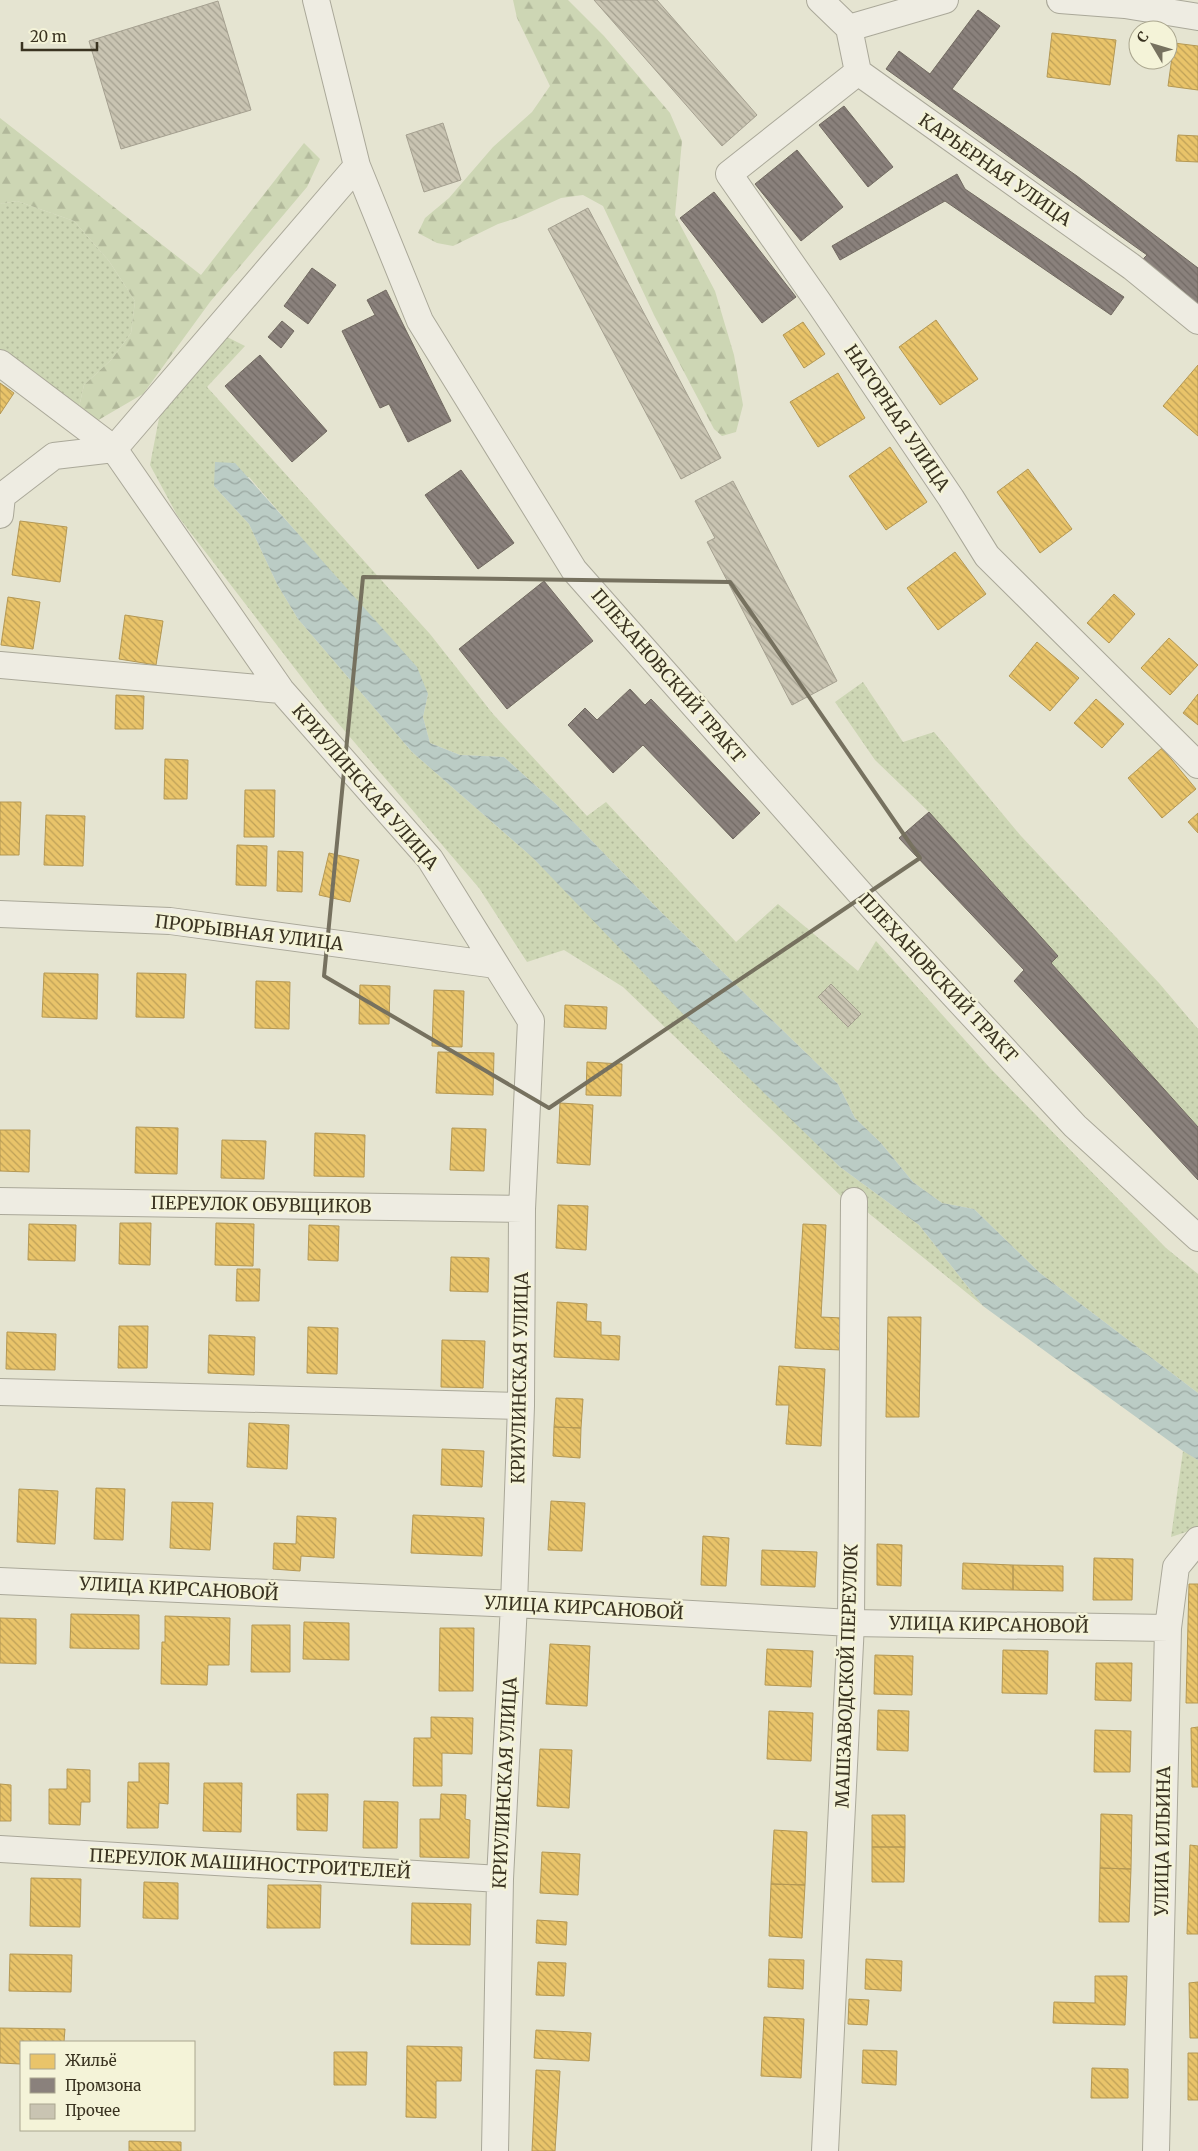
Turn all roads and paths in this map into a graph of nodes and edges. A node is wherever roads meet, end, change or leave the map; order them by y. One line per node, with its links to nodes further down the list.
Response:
1 (316, 0): 9 (street, ПЛЕХАНОВСКИЙ ТРАКТ)
2 (820, 0): 7 (street)
3 (946, 0): 7 (street)
4 (1060, 0): 5 (street)
5 (1125, 2): 6 (street)
6 (1198, 17)
7 (849, 28): 8 (street)
8 (858, 72): 10 (street, КАРЬЕРНАЯ УЛИЦА); 16 (street, НАГОРНАЯ УЛИЦА)
9 (357, 166): 12 (street); 22 (street, ПЛЕХАНОВСКИЙ ТРАКТ)
10 (1198, 321)
11 (0, 363): 12 (street, КРИУЛИНСКАЯ УЛИЦА)
12 (114, 449): 13 (street); 15 (street, КРИУЛИНСКАЯ УЛИЦА)
13 (0, 515)
14 (0, 665): 15 (street, КРИУЛИНСКАЯ УЛИЦА)
15 (281, 690): 18 (street, КРИУЛИНСКАЯ УЛИЦА)
16 (1198, 765)
17 (0, 914): 18 (street, ПРОРЫВНАЯ УЛИЦА)
18 (496, 965): 21 (street, КРИУЛИНСКАЯ УЛИЦА)
19 (0, 1201): 21 (street, ПЕРЕУЛОК ОБУВЩИКОВ)
20 (854, 1201): 28 (street, МАШЗАВОДСКОЙ ПЕРЕУЛОК)
21 (522, 1209): 24 (street, КРИУЛИНСКАЯ УЛИЦА)
22 (1198, 1238)
23 (0, 1392): 24 (street)
24 (521, 1406): 27 (street, КРИУЛИНСКАЯ УЛИЦА)
25 (1198, 1540): 29 (street, УЛИЦА ИЛЬИНА)
26 (0, 1581): 27 (street, УЛИЦА КИРСАНОВОЙ)
27 (514, 1604): 28 (street, УЛИЦА КИРСАНОВОЙ); 31 (street, КРИУЛИНСКАЯ УЛИЦА)
28 (852, 1623): 29 (street, УЛИЦА КИРСАНОВОЙ); 33 (street, МАШЗАВОДСКОЙ ПЕРЕУЛОК)
29 (1168, 1628): 34 (street, УЛИЦА ИЛЬИНА)
30 (0, 1849): 31 (street, ПЕРЕУЛОК МАШИНОСТРОИТЕЛЕЙ)
31 (500, 1879): 32 (street, КРИУЛИНСКАЯ УЛИЦА)
32 (495, 2151)
33 (825, 2151)
34 (1156, 2151)

